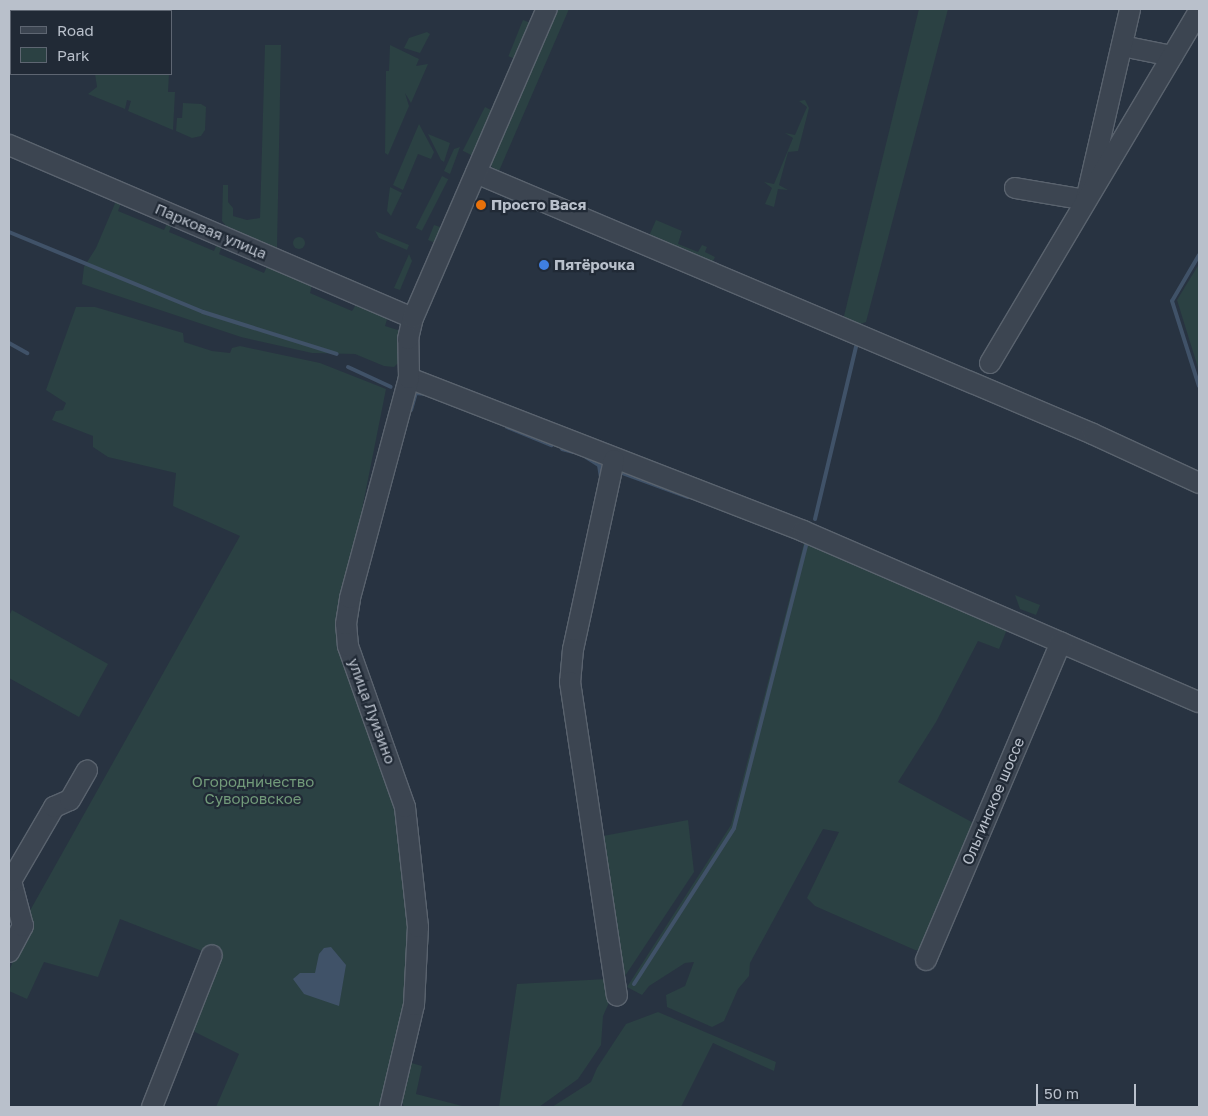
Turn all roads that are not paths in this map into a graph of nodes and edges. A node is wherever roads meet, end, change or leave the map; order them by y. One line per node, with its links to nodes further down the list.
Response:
1 (547, 9): 7 (street, улица Луизино)
2 (1130, 9): 4 (street)
3 (1199, 10): 5 (street)
4 (1122, 46): 5 (street); 9 (street)
5 (1172, 56): 9 (street)
6 (9, 145): 10 (street, Парковая улица)
7 (476, 173): 10 (street, улица Луизино); 14 (street)
8 (1015, 188): 9 (street)
9 (1086, 200): 11 (street)
10 (413, 318): 12 (street, улица Луизино)
11 (990, 362)
12 (409, 378): 13 (street); 23 (street, улица Луизино)
13 (614, 460): 15 (street); 21 (street)
14 (1199, 483)
15 (1061, 642): 16 (street); 20 (street, Ольгинское шоссе)
16 (1199, 702)
17 (87, 770): 18 (street)
18 (9, 952)
19 (212, 955): 22 (street)
20 (926, 960)
21 (617, 995)
22 (152, 1107)
23 (390, 1107)

